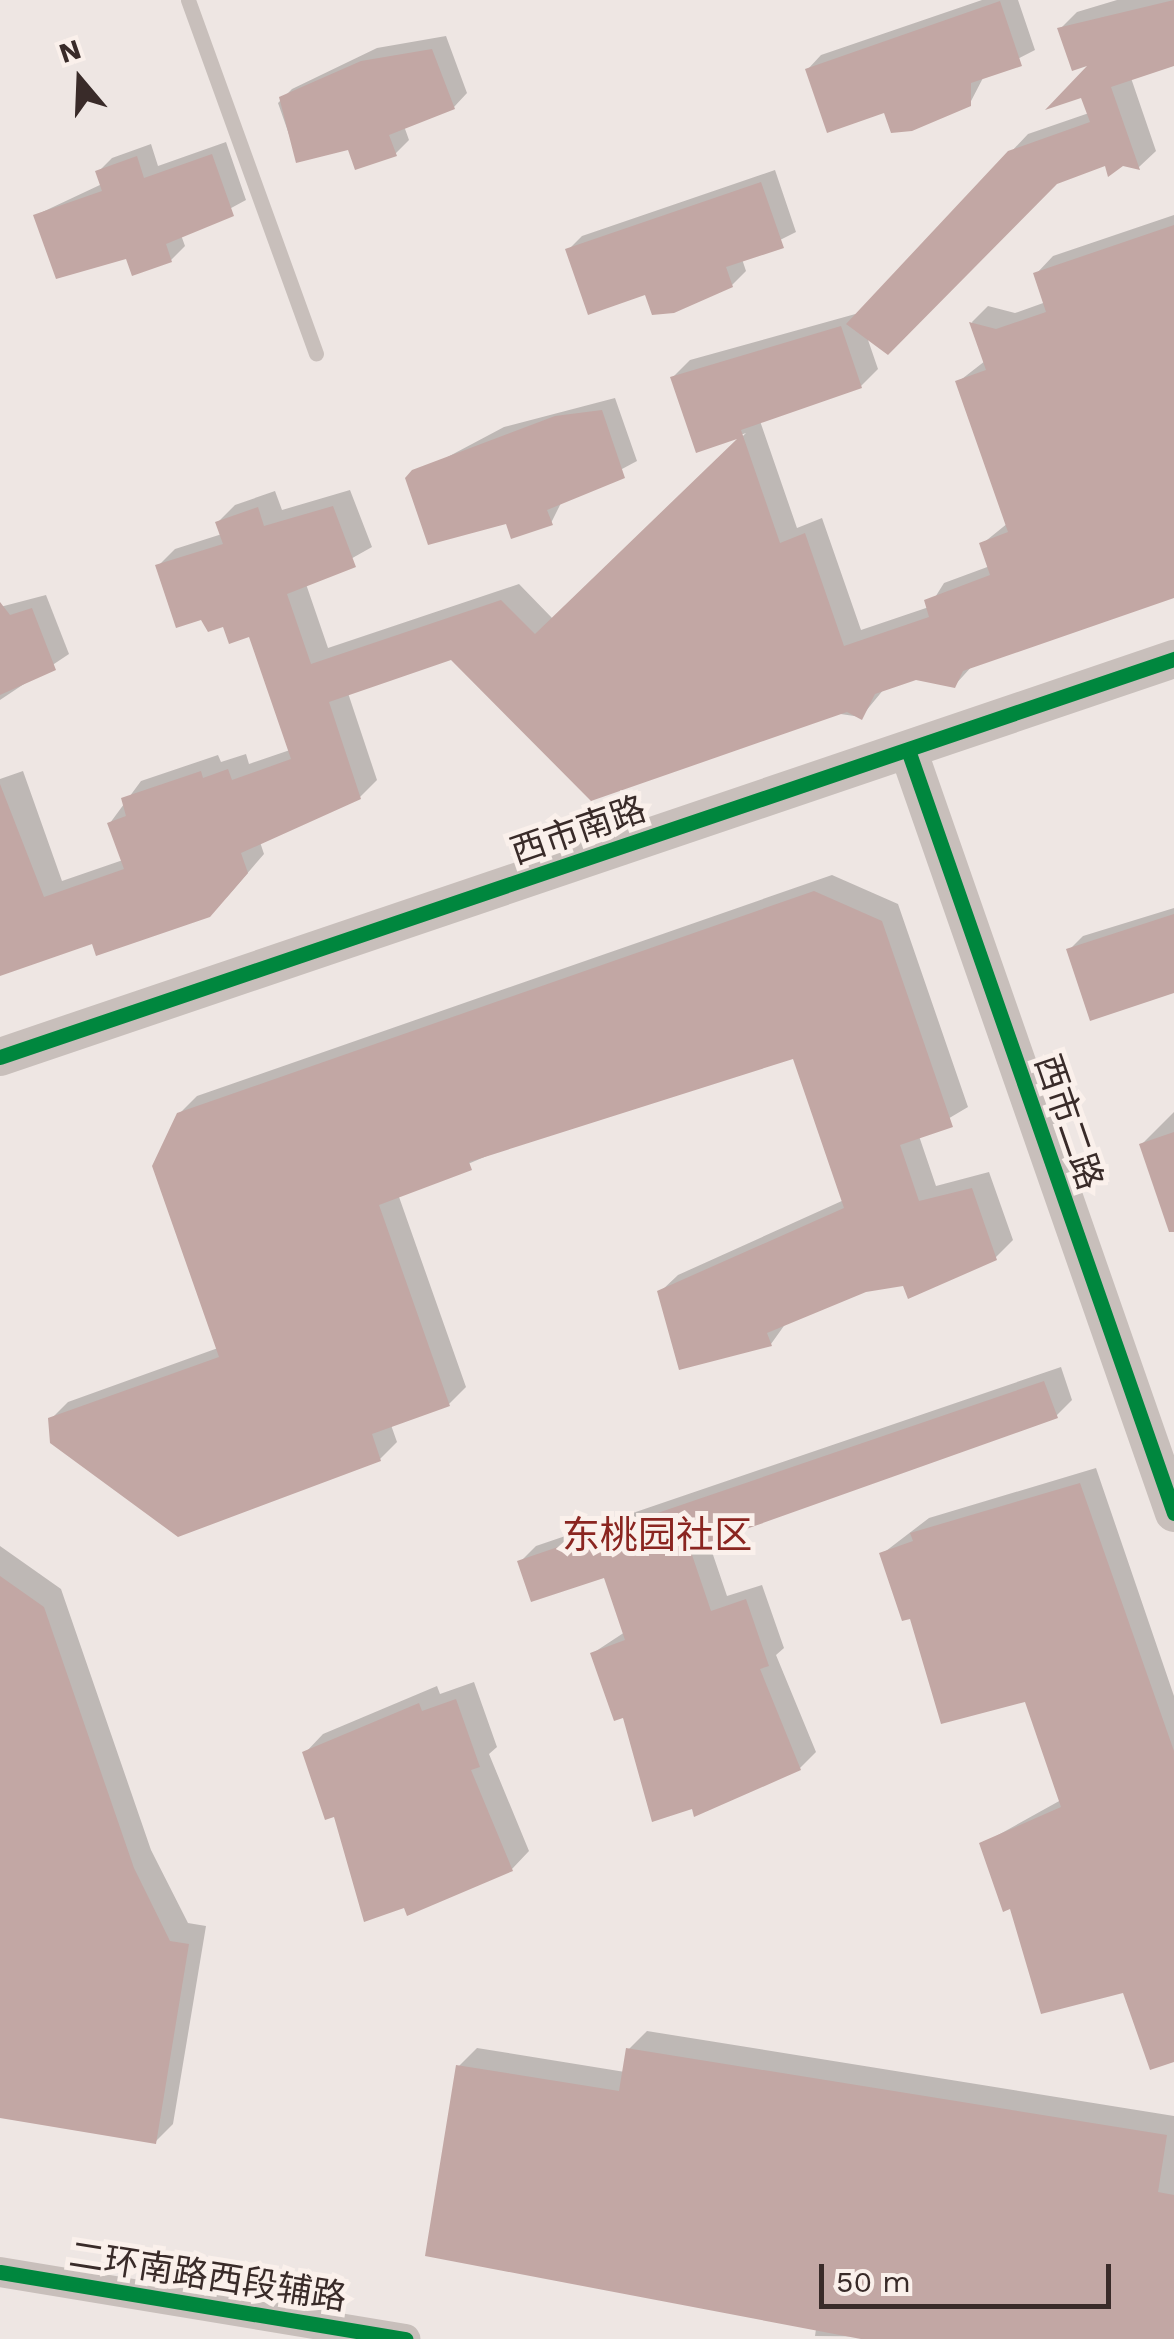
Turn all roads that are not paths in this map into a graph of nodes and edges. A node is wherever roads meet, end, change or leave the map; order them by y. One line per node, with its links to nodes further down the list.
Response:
1 (188, 0): 2 (lane)
2 (316, 354)
3 (1174, 659): 4 (street, 西市南路)
4 (908, 750): 5 (street, 西市南路); 6 (street, 西市二路)
5 (0, 1057)
6 (1174, 1513)
7 (0, 2272): 8 (street, 二环南路西段辅路)
8 (406, 2339)

